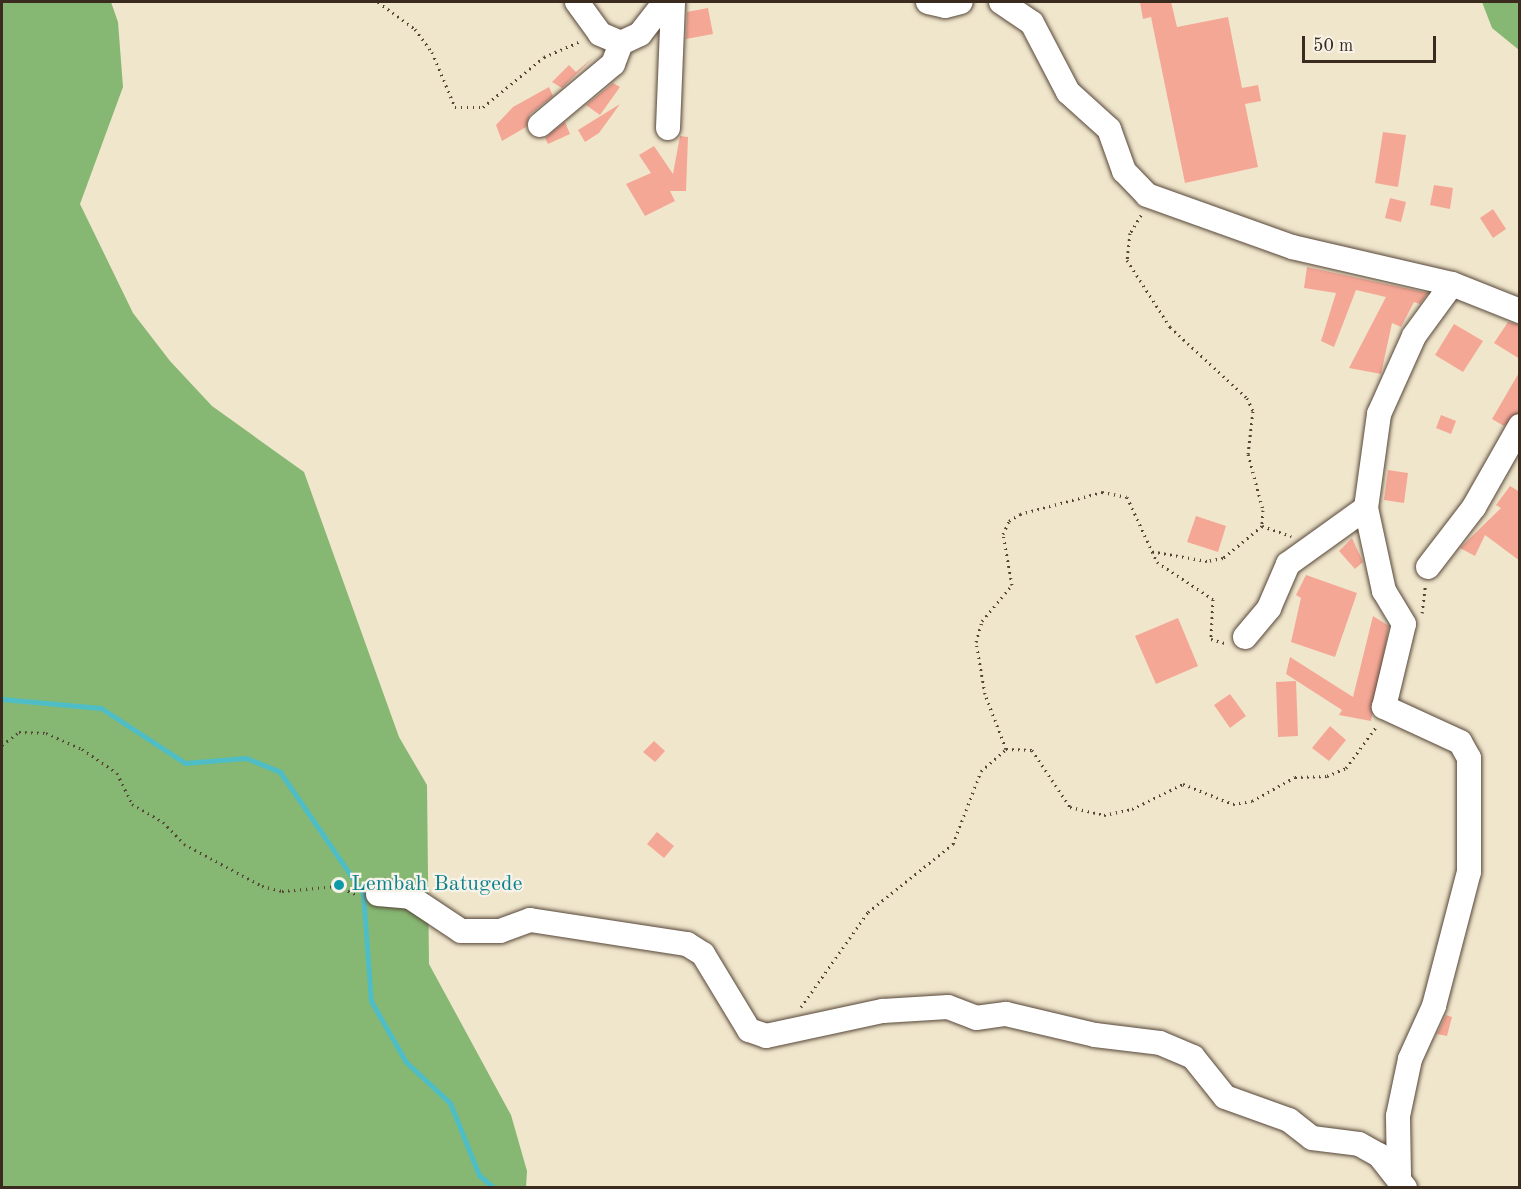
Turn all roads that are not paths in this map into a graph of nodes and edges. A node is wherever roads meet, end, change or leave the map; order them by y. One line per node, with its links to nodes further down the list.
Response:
1 (578, 2): 7 (street)
2 (665, 2): 7 (street)
3 (673, 2): 9 (street)
4 (928, 2): 5 (street)
5 (961, 2)
6 (1001, 2): 10 (street)
7 (610, 38): 8 (street)
8 (540, 125)
9 (668, 128)
10 (1452, 284): 11 (street); 13 (street)
11 (1520, 311)
12 (1520, 426): 14 (street)
13 (1366, 508): 15 (street); 17 (street)
14 (1428, 567)
15 (1245, 637)
16 (367, 894): 17 (street)
17 (1402, 1182)

